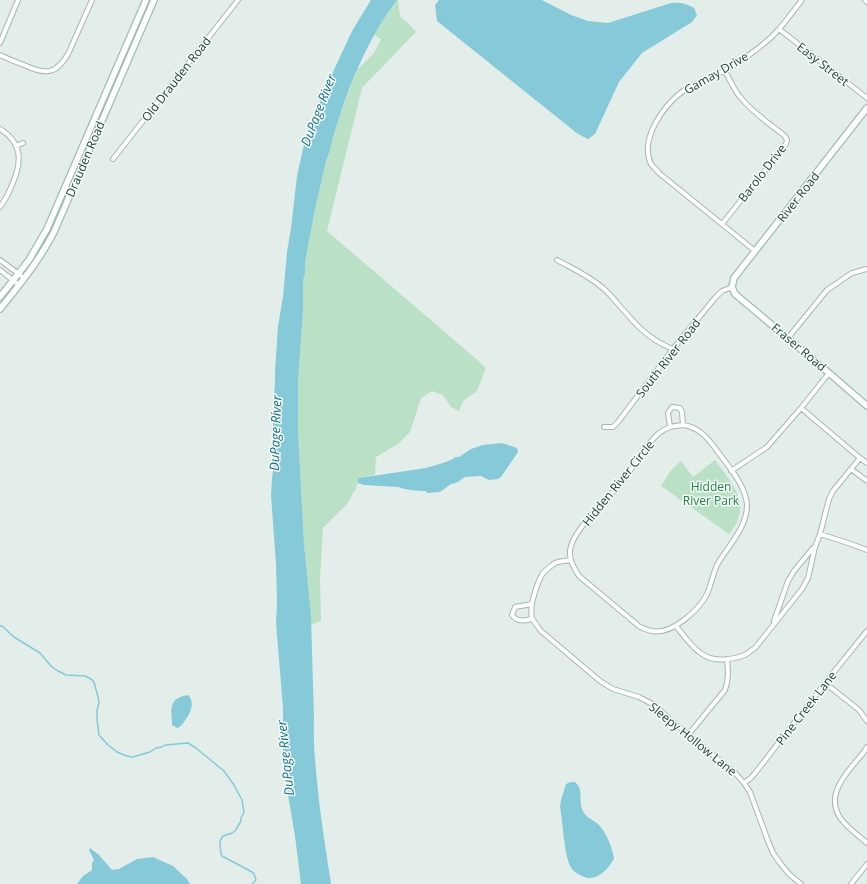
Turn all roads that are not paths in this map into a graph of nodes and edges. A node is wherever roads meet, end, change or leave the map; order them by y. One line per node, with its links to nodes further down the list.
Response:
1 (18, 0): 8 (street)
2 (92, 0): 9 (street)
3 (146, 0): 24 (street, Drauden Road)
4 (154, 0): 25 (street, Drauden Road)
5 (238, 0): 16 (street, Old Drauden Road)
6 (802, 0): 7 (street, Gamay Drive)
7 (779, 29): 10 (street, Gamay Drive); 11 (street, Easy Street)
8 (0, 43)
9 (0, 55)
10 (725, 71): 18 (street, Barolo Drive); 18 (street, Gamay Drive)
11 (867, 98)
12 (867, 108): 19 (street, River Road)
13 (0, 129): 15 (street)
14 (23, 143): 15 (street)
15 (16, 146): 17 (street)
16 (113, 159)
17 (0, 207)
18 (722, 224): 19 (street, Gamay Drive)
19 (756, 252): 28 (street, River Road)
20 (0, 260): 24 (street)
21 (557, 260): 32 (street)
22 (867, 269): 31 (street)
23 (0, 270): 26 (street)
24 (18, 274): 25 (street); 26 (street, Drauden Road)
25 (24, 278): 27 (street, Drauden Road)
26 (13, 280): 27 (street); 29 (street, Drauden Road)
27 (19, 285): 30 (street, Drauden Road)
28 (732, 287): 31 (street, Fraser Road); 32 (street, South River Road)
29 (0, 297)
30 (0, 309)
31 (788, 338): 33 (street, Fraser Road)
32 (673, 349): 37 (street, South River Road)
33 (829, 373): 34 (street, Fraser Road); 35 (street)
34 (867, 406)
35 (801, 408): 39 (street); 42 (street)
36 (683, 425): 38 (street, Hidden River Circle); 38 (street); 42 (street)
37 (604, 427)
38 (670, 427): 47 (street, Hidden River Circle)
39 (860, 458): 40 (street); 41 (street)
40 (867, 463)
41 (851, 468): 43 (street); 44 (street)
42 (731, 471): 51 (street)
43 (867, 481)
44 (820, 534): 45 (street); 46 (street)
45 (815, 546): 50 (street); 50 (street)
46 (867, 550)
47 (571, 560): 48 (street); 51 (street)
48 (532, 604): 49 (street); 49 (street)
49 (532, 619): 56 (street, Sleepy Hollow Lane)
50 (773, 624): 53 (street)
51 (676, 626): 53 (street)
52 (867, 631): 54 (street, Pine Creek Lane)
53 (727, 659): 56 (street)
54 (825, 683): 55 (street); 58 (street, Pine Creek Lane)
55 (867, 720)
56 (688, 735): 58 (street, Sleepy Hollow Lane)
57 (867, 747): 59 (street)
58 (744, 782): 61 (street, Sleepy Hollow Lane)
59 (867, 843)
60 (867, 864): 62 (street)
61 (801, 884)
62 (851, 884)

